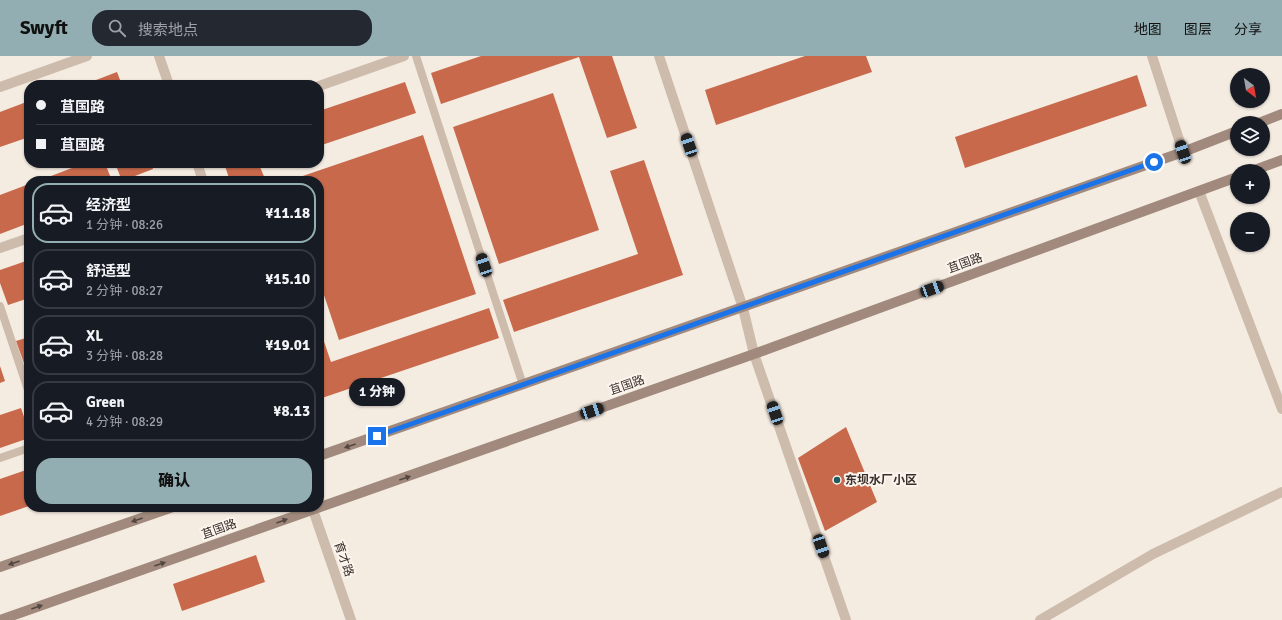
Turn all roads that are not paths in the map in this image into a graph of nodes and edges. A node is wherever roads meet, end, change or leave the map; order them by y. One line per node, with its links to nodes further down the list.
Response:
1 (86, 56): 9 (street)
2 (159, 56): 7 (street)
3 (404, 56): 8 (street)
4 (416, 56): 24 (lane)
5 (659, 56): 21 (street)
6 (1152, 56): 13 (street)
7 (167, 80)
8 (324, 84)
9 (0, 87)
10 (1282, 114): 11 (main road)
11 (1270, 119)
12 (1230, 135): 13 (main road)
13 (1183, 152): 21 (main road)
14 (1282, 160): 15 (main road)
15 (1270, 164)
16 (1230, 180): 17 (main road, 苴国路)
17 (1199, 191): 22 (main road, 苴国路); 25 (street)
18 (24, 240): 19 (street)
19 (0, 248)
20 (0, 306): 23 (lane)
21 (743, 308): 22 (street); 24 (main road)
22 (754, 354): 30 (main road, 苴国路, one-way to 22); 37 (street)
23 (24, 378)
24 (523, 385): 27 (main road, one-way to 27)
25 (1282, 409)
26 (24, 450): 28 (lane)
27 (324, 454)
28 (0, 458)
29 (1282, 492): 38 (street)
30 (324, 504)
31 (159, 512): 34 (main road, one-way to 34)
32 (302, 512): 35 (main road, 苴国路, one-way to 32)
33 (314, 512): 36 (street, 育才路)
34 (0, 567)
35 (0, 620)
36 (351, 620)
37 (846, 620)
38 (1040, 620)

